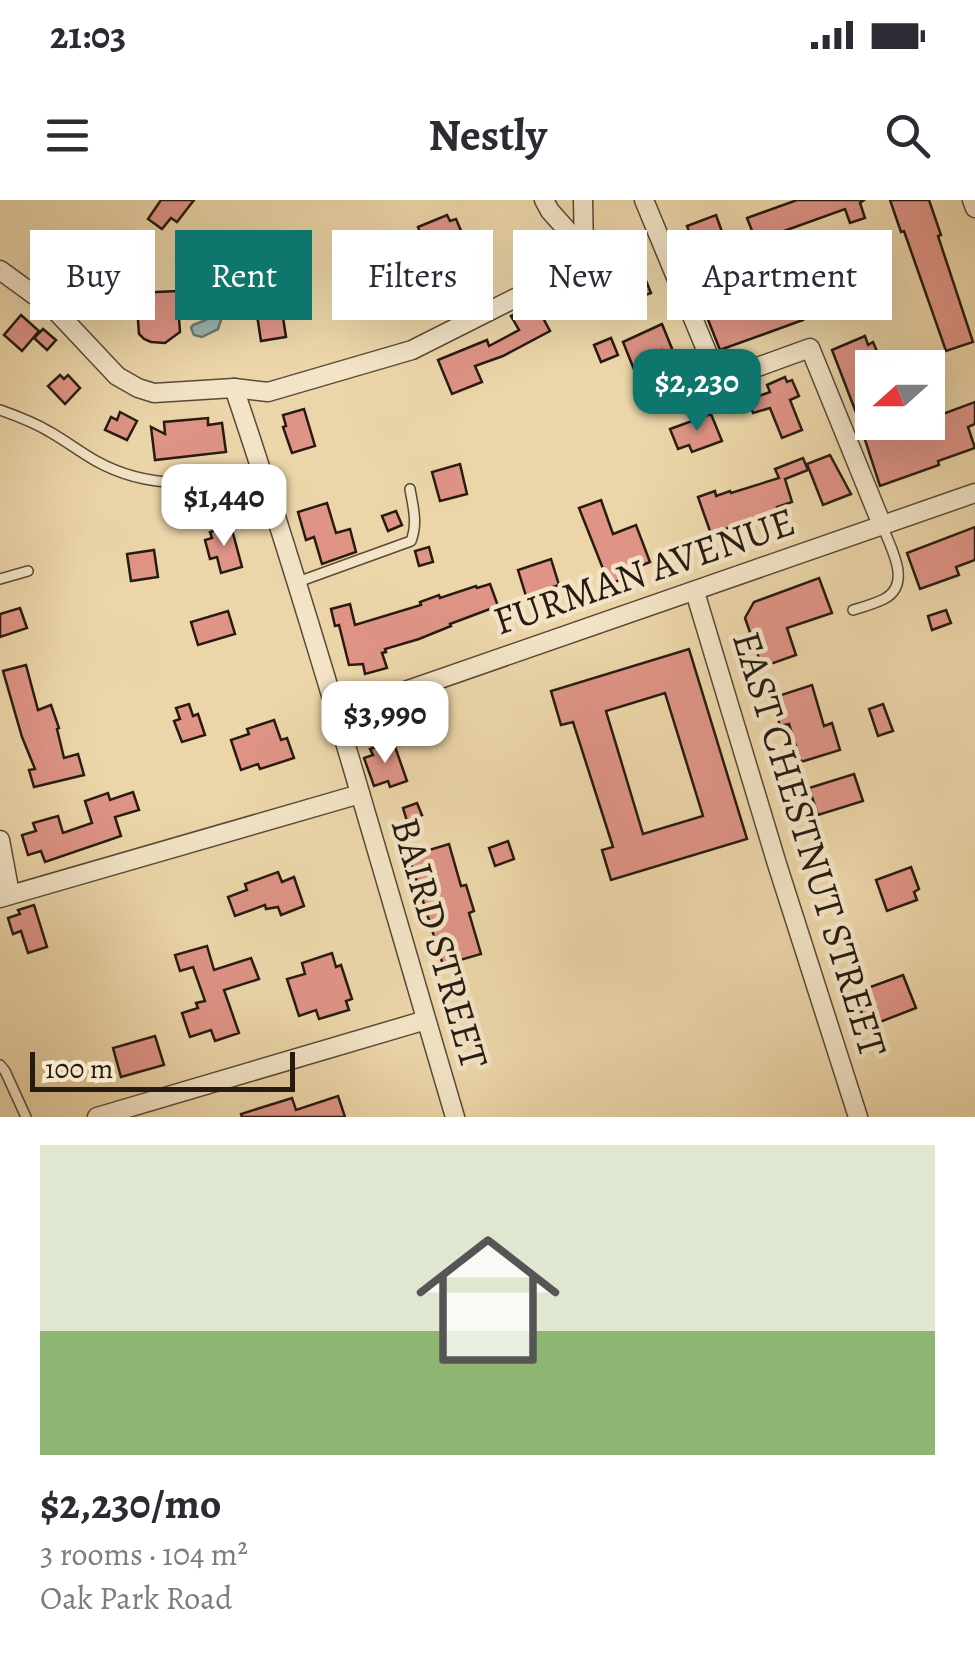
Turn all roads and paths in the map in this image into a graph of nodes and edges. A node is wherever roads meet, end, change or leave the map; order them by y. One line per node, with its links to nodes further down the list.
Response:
1 (544, 200): 6 (street)
2 (583, 200): 7 (street)
3 (644, 200): 15 (street)
4 (972, 200): 5 (street)
5 (975, 208)
6 (567, 230)
7 (584, 230)
8 (0, 270): 10 (street)
9 (513, 299): 10 (street)
10 (234, 388): 12 (street, BAIRD STREET)
11 (0, 410): 12 (lane)
12 (262, 470): 18 (street, BAIRD STREET)
13 (410, 489): 18 (lane)
14 (975, 494): 15 (street, FURMAN AVENUE)
15 (882, 525): 19 (street, FURMAN AVENUE); 20 (lane)
16 (28, 571): 17 (lane)
17 (0, 579)
18 (296, 583): 21 (street, BAIRD STREET)
19 (695, 592): 21 (street, FURMAN AVENUE); 30 (street, EAST CHESTNUT STREET)
20 (853, 610)
21 (336, 715): 22 (street, BAIRD STREET)
22 (360, 794): 24 (street); 25 (street, BAIRD STREET)
23 (0, 840): 24 (street)
24 (5, 896)
25 (426, 1020): 28 (street); 29 (street, BAIRD STREET)
26 (0, 1065): 27 (lane)
27 (26, 1117)
28 (96, 1117)
29 (455, 1117)
30 (858, 1117)

